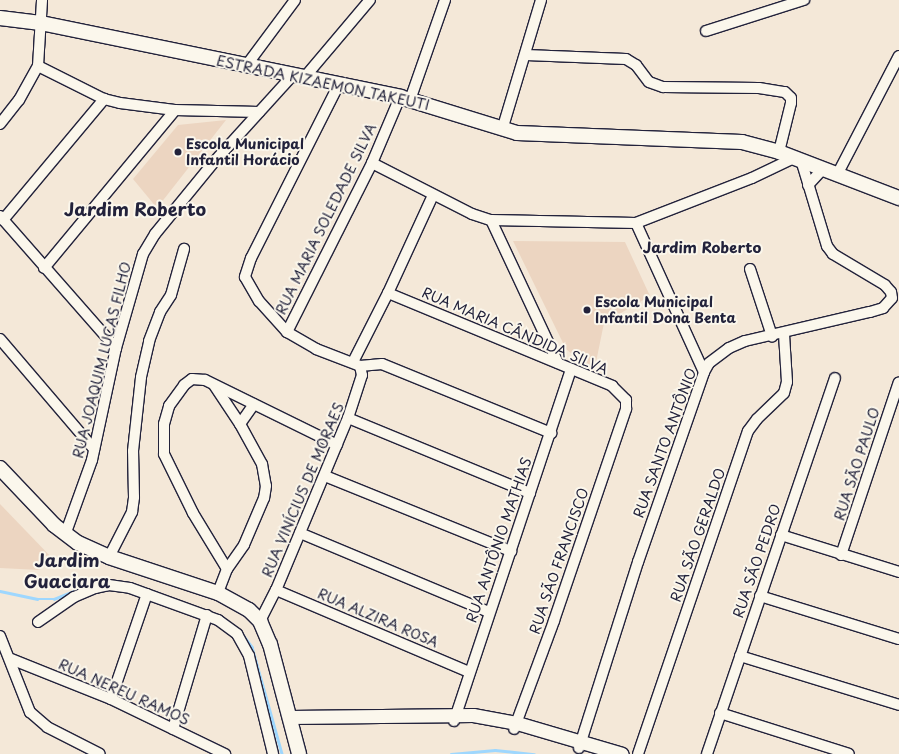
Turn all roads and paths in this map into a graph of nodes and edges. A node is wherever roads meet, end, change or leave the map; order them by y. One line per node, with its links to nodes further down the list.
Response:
1 (42, 0): 8 (street)
2 (295, 0): 13 (street)
3 (370, 0): 14 (street, RUA JOAQUIM LUCAS FILHO)
4 (445, 0): 17 (street, RUA MARIA SOLEDADE SILVA)
5 (541, 0): 10 (street)
6 (804, 0): 9 (street)
7 (0, 18): 8 (main road, ESTRADA KIZAEMON TAKEUTI)
8 (41, 22): 12 (street); 13 (main road, ESTRADA KIZAEMON TAKEUTI)
9 (706, 31)
10 (526, 55): 21 (street); 22 (street)
11 (899, 56): 26 (street)
12 (38, 66): 16 (street); 20 (street)
13 (246, 66): 14 (main road, ESTRADA KIZAEMON TAKEUTI)
14 (298, 76): 15 (main road, ESTRADA KIZAEMON TAKEUTI); 19 (street, RUA JOAQUIM LUCAS FILHO)
15 (338, 86): 17 (main road, ESTRADA KIZAEMON TAKEUTI); 37 (street)
16 (104, 99): 18 (street); 30 (street)
17 (405, 99): 21 (main road, ESTRADA KIZAEMON TAKEUTI); 24 (street, RUA MARIA SOLEDADE SILVA)
18 (175, 110): 19 (street); 34 (street)
19 (259, 112): 41 (street, RUA JOAQUIM LUCAS FILHO)
20 (0, 124)
21 (502, 130): 22 (main road, ESTRADA KIZAEMON TAKEUTI)
22 (779, 152): 23 (main road, ESTRADA KIZAEMON TAKEUTI)
23 (798, 159): 25 (main road, ESTRADA KIZAEMON TAKEUTI); 27 (street, RUA SANTO ANTÔNIO); 32 (street)
24 (372, 163): 28 (street); 37 (street, RUA MARIA SOLEDADE SILVA)
25 (824, 168): 26 (main road, ESTRADA KIZAEMON TAKEUTI); 27 (street)
26 (838, 173): 29 (main road, ESTRADA KIZAEMON TAKEUTI)
27 (808, 185): 38 (street, RUA SANTO ANTÔNIO)
28 (434, 195): 31 (street); 36 (street)
29 (899, 198)
30 (2, 218): 34 (street)
31 (491, 220): 32 (street); 42 (street)
32 (636, 223): 45 (street)
33 (184, 249): 64 (street)
34 (44, 268): 41 (street)
35 (750, 269): 39 (street)
36 (388, 293): 42 (street, RUA MARIA CÂNDIDA SILVA); 43 (street)
37 (287, 332): 43 (street)
38 (784, 334): 39 (street, RUA SANTO ANTÔNIO); 94 (street, RUA SÃO GERALDO)
39 (772, 336): 45 (street, RUA SANTO ANTÔNIO)
40 (0, 339): 55 (street)
41 (116, 348): 55 (street, RUA JOAQUIM LUCAS FILHO)
42 (558, 363): 44 (street, RUA MARIA CÂNDIDA SILVA)
43 (357, 364): 51 (street, RUA VINÍCIUS DE MORAES); 53 (street)
44 (571, 369): 49 (street, RUA MARIA CÂNDIDA SILVA); 53 (street, RUA ANTÔNIO MATHIAS)
45 (704, 372): 87 (street, RUA SANTO ANTÔNIO)
46 (835, 378): 61 (street, RUA SÃO PEDRO)
47 (899, 382): 63 (street, RUA SÃO PAULO)
48 (214, 384): 50 (street); 52 (street); 65 (street)
49 (626, 400): 85 (street, RUA SÃO FRANCISCO)
50 (254, 404): 52 (street); 54 (street)
51 (348, 418): 54 (street, RUA VINÍCIUS DE MORAES); 58 (street)
52 (240, 424): 65 (street)
53 (551, 433): 58 (street, RUA ANTÔNIO MATHIAS)
54 (337, 445): 57 (street, RUA VINÍCIUS DE MORAES)
55 (94, 449): 60 (street, RUA JOAQUIM LUCAS FILHO)
56 (0, 468): 60 (main road)
57 (325, 476): 59 (street, RUA VINÍCIUS DE MORAES); 62 (street)
58 (530, 493): 62 (street, RUA ANTÔNIO MATHIAS)
59 (300, 533): 67 (street, RUA VINÍCIUS DE MORAES); 71 (street)
60 (65, 535): 64 (main road)
61 (781, 535): 63 (street); 70 (street, RUA SÃO PEDRO)
62 (511, 551): 71 (street, RUA ANTÔNIO MATHIAS)
63 (841, 555): 66 (street)
64 (109, 556): 68 (main road)
65 (227, 569): 68 (street)
66 (899, 572)
67 (276, 590): 73 (street, RUA VINÍCIUS DE MORAES); 79 (street, RUA ALZIRA ROSA)
68 (218, 593): 73 (main road)
69 (147, 594): 72 (street); 74 (street); 80 (street)
70 (760, 596): 76 (street); 77 (street, RUA SÃO PEDRO)
71 (489, 612): 79 (street, RUA ANTÔNIO MATHIAS)
72 (207, 615): 86 (street); 90 (street)
73 (260, 621): 84 (main road)
74 (38, 622)
75 (0, 636): 78 (street)
76 (899, 639)
77 (740, 656): 81 (street); 82 (street, RUA SÃO PEDRO)
78 (11, 659): 80 (street, RUA NEREU RAMOS); 88 (street)
79 (469, 672): 83 (street, RUA ANTÔNIO MATHIAS)
80 (111, 699): 86 (street, RUA NEREU RAMOS)
81 (899, 705)
82 (720, 713): 95 (street, RUA SÃO PEDRO); 96 (street)
83 (455, 717): 84 (street); 85 (street)
84 (291, 722): 91 (main road)
85 (516, 726): 87 (street)
86 (173, 729): 89 (street, RUA NEREU RAMOS)
87 (580, 745): 92 (street); 93 (street)
88 (100, 754)
89 (225, 754)
90 (273, 754)
91 (299, 754)
92 (598, 754)
93 (622, 754)
94 (638, 754)
95 (707, 754)
96 (849, 754)

